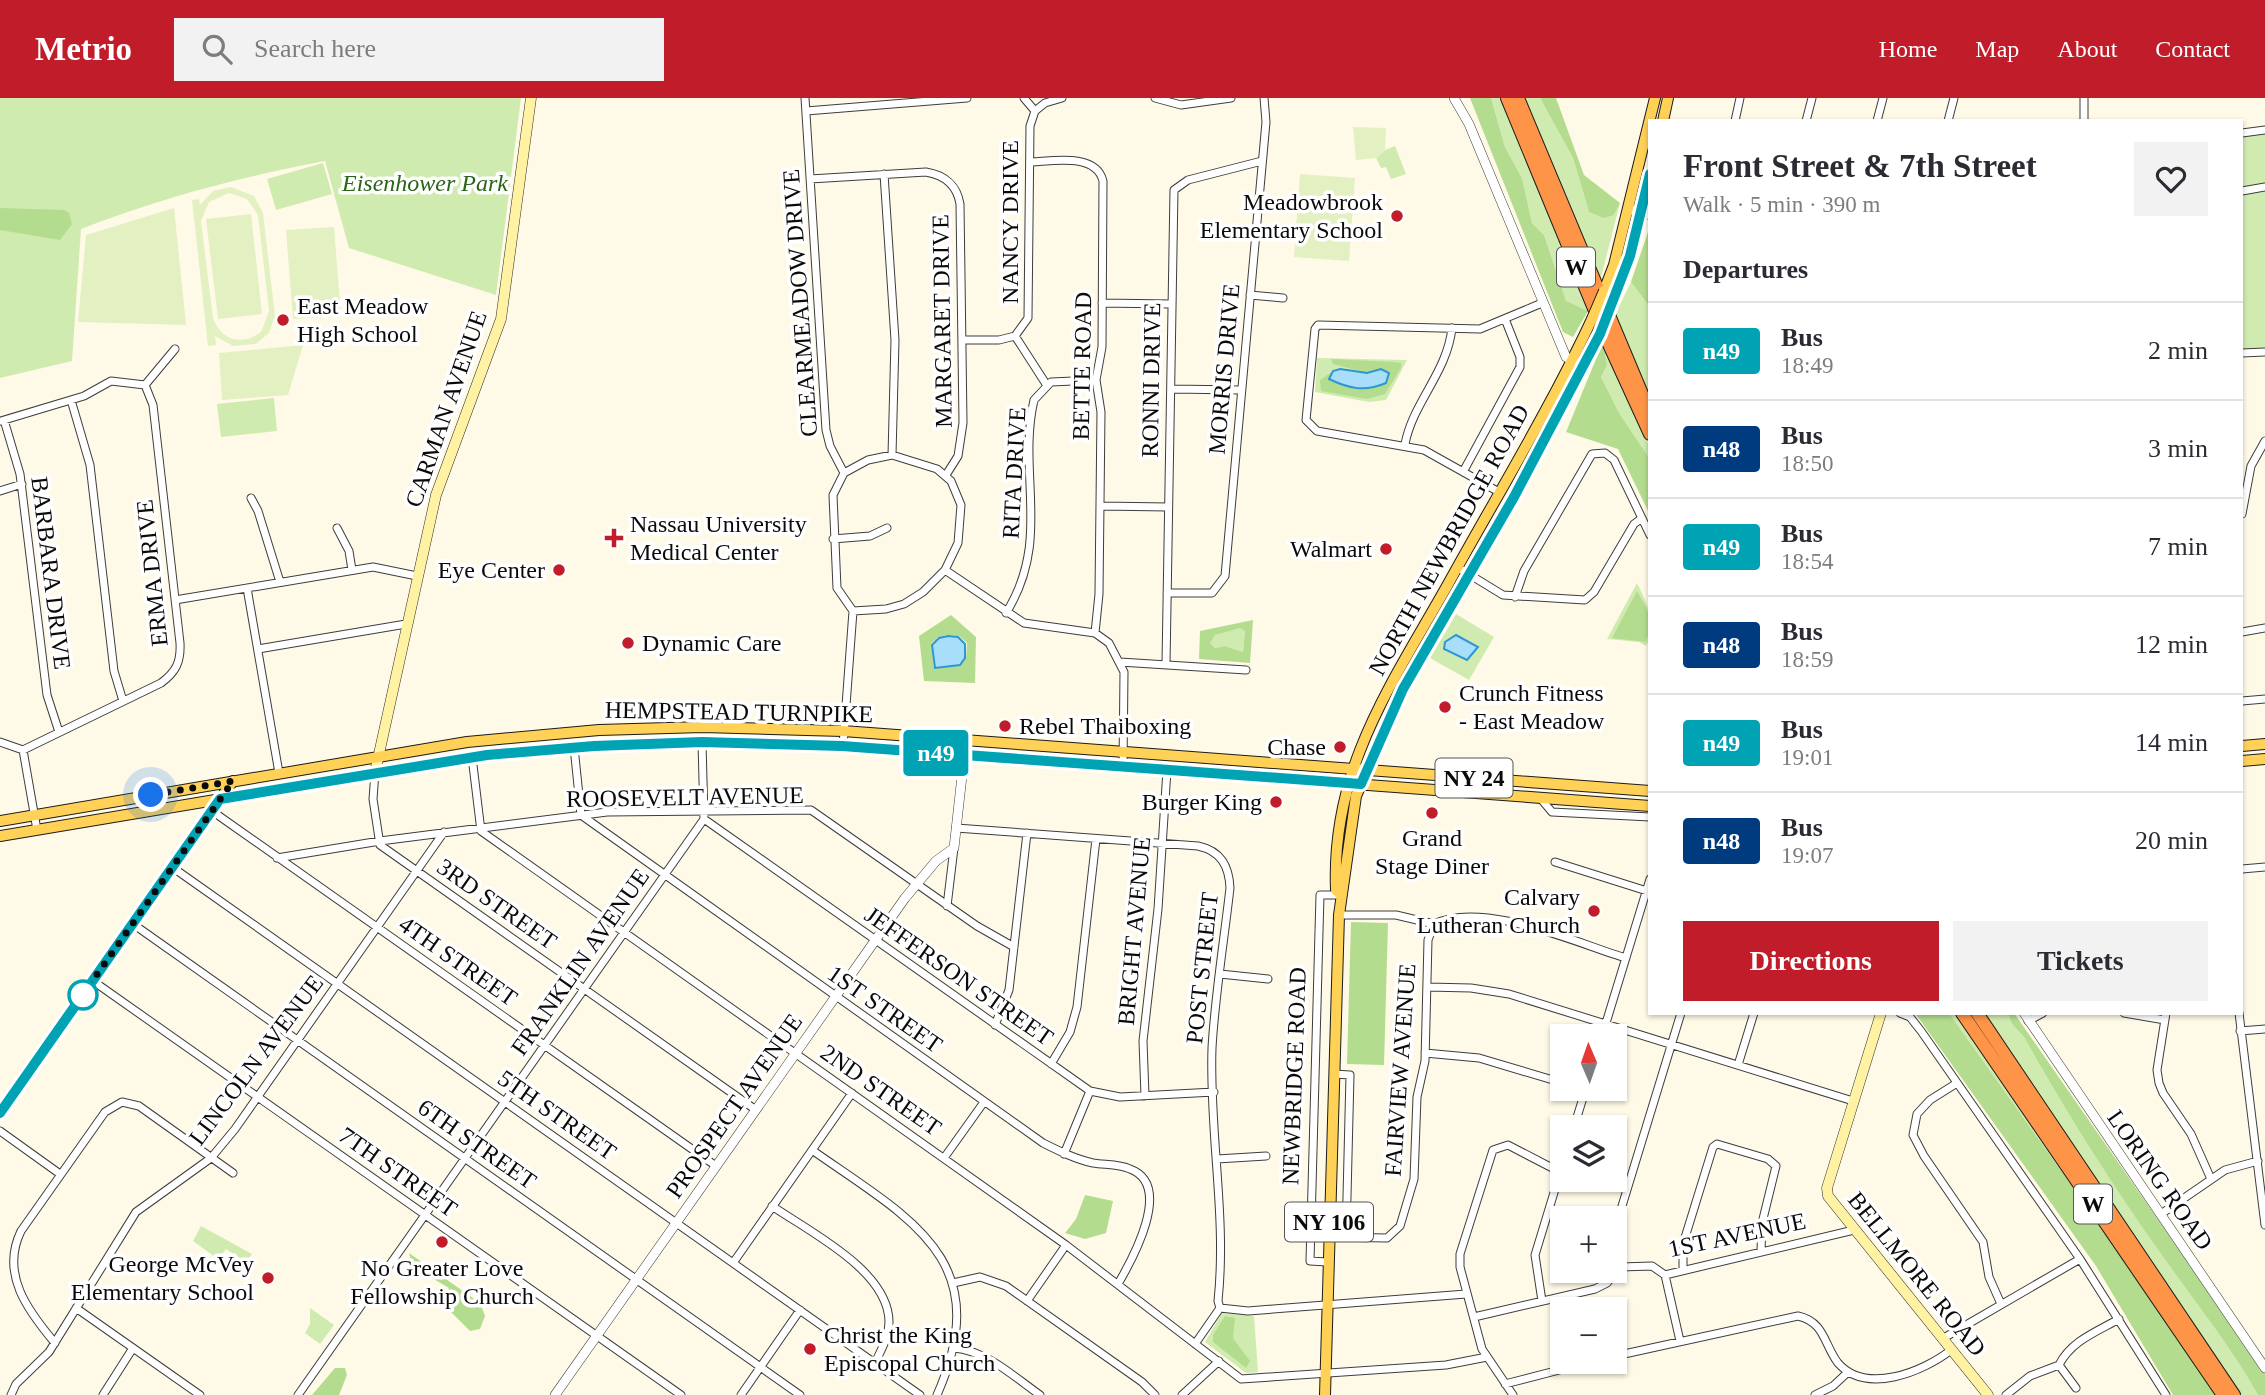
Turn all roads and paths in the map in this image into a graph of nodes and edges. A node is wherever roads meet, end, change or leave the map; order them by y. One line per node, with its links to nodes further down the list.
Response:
1 (531, 98): 87 (main road, CARMAN AVENUE)
2 (805, 98): 22 (street, CLEARMEADOW DRIVE)
3 (967, 98): 19 (street)
4 (1024, 98): 23 (street, NANCY DRIVE)
5 (1062, 98): 23 (street)
6 (1155, 98): 20 (street)
7 (1231, 98): 20 (street)
8 (1264, 98): 34 (street, MORRIS DRIVE)
9 (1454, 98): 46 (street)
10 (1507, 98): 64 (highway, W)
11 (1518, 98): 62 (highway, W)
12 (1655, 98): 24 (main road, NY 106)
13 (1668, 98): 25 (main road)
14 (1740, 98): 26 (street)
15 (1812, 98): 27 (street)
16 (1883, 98): 28 (street)
17 (1954, 98): 29 (street)
18 (2084, 98): 30 (street)
19 (942, 99): 21 (street)
20 (1213, 100)
21 (874, 102): 22 (street)
22 (806, 111): 37 (street, CLEARMEADOW DRIVE)
23 (1035, 111): 35 (street, NANCY DRIVE)
24 (1650, 119)
25 (1663, 119)
26 (1735, 119)
27 (1807, 119)
28 (1878, 119)
29 (1949, 119)
30 (2084, 119)
31 (1648, 127): 41 (main road, NY 106)
32 (2265, 130): 33 (street)
33 (2243, 133)
34 (1262, 161): 43 (street, MORRIS DRIVE); 47 (street, RONNI DRIVE)
35 (1032, 162): 45 (street, BETTE ROAD); 50 (street, NANCY DRIVE)
36 (884, 174): 37 (street, MARGARET DRIVE); 51 (street, MARGARET DRIVE); 67 (street)
37 (810, 179): 69 (street, CLEARMEADOW DRIVE)
38 (2265, 187): 39 (street)
39 (2243, 191)
40 (1648, 194): 42 (main road, NY 106)
41 (1628, 209): 42 (street); 55 (main road, NORTH NEWBRIDGE ROAD / NY 106, bridge)
42 (1646, 214): 55 (main road, NORTH NEWBRIDGE ROAD / NY 106, bridge)
43 (1250, 295): 44 (street); 60 (street, MORRIS DRIVE)
44 (1283, 298)
45 (1102, 303): 47 (street); 56 (street, BETTE ROAD)
46 (1542, 303): 48 (street); 55 (street)
47 (1171, 304): 59 (street, RONNI DRIVE)
48 (1505, 319): 49 (street); 68 (street)
49 (1452, 328): 66 (street); 66 (street)
50 (1015, 336): 51 (street, NANCY DRIVE); 57 (street)
51 (964, 340): 70 (street, MARGARET DRIVE)
52 (174, 349): 58 (street)
53 (2265, 352): 54 (street)
54 (2243, 353)
55 (1578, 363): 73 (main road, NORTH NEWBRIDGE ROAD / NY 106); 86 (main road, NORTH NEWBRIDGE ROAD / NY 106)
56 (1096, 380): 57 (street, RITA DRIVE); 75 (street, BETTE ROAD)
57 (1046, 384): 94 (street, RITA DRIVE)
58 (145, 385): 61 (street); 92 (street, ERMA DRIVE)
59 (1171, 389): 60 (street); 76 (street, RONNI DRIVE)
60 (1241, 390): 90 (street, MORRIS DRIVE)
61 (71, 400): 63 (street); 106 (street)
62 (1648, 408)
63 (2, 420): 71 (street, BARBARA DRIVE)
64 (1648, 430)
65 (2265, 441): 77 (street)
66 (1405, 444): 68 (street)
67 (892, 455): 69 (street); 70 (street)
68 (1463, 472): 73 (street)
69 (844, 473): 82 (street)
70 (946, 475): 85 (street)
71 (22, 484): 72 (street); 109 (street, BARBARA DRIVE)
72 (0, 491)
73 (1499, 492): 83 (main road, NORTH NEWBRIDGE ROAD / NY 106)
74 (251, 498): 88 (street)
75 (1100, 506): 76 (street); 99 (street, BETTE ROAD)
76 (1168, 507): 90 (street, RONNI DRIVE)
77 (2243, 509)
78 (1642, 518): 81 (street); 91 (street); 91 (street)
79 (337, 528): 84 (street)
80 (887, 528): 82 (street)
81 (1648, 532)
82 (833, 539): 93 (street)
83 (1457, 567): 86 (street); 97 (main road, NORTH NEWBRIDGE ROAD / NY 106)
84 (352, 570): 87 (street); 88 (street)
85 (945, 570): 93 (street); 94 (street)
86 (1468, 574): 91 (street); 100 (main road, NORTH NEWBRIDGE ROAD / NY 106)
87 (417, 576): 95 (main road, CARMAN AVENUE)
88 (281, 582): 89 (street)
89 (247, 588): 92 (street); 101 (street)
90 (1167, 593): 103 (street, RONNI DRIVE)
91 (1515, 597)
92 (175, 600): 106 (street, ERMA DRIVE)
93 (853, 611): 108 (street)
94 (1006, 613): 99 (street)
95 (406, 624): 101 (street); 119 (main road, CARMAN AVENUE)
96 (2265, 628): 98 (street)
97 (1421, 631): 100 (main road); 125 (main road, NORTH NEWBRIDGE ROAD / NY 106)
98 (2243, 632)
99 (1095, 634): 102 (street)
100 (1432, 639): 126 (main road, NORTH NEWBRIDGE ROAD / NY 106)
101 (258, 649): 129 (street)
102 (1121, 662): 103 (street); 118 (street)
103 (1166, 664): 104 (street)
104 (1246, 670)
105 (2265, 699): 107 (street)
106 (123, 701): 109 (street, ERMA DRIVE)
107 (2243, 701)
108 (844, 731): 110 (main road, HEMPSTEAD TURNPIKE / NY 24); 114 (street); 119 (main road, HEMPSTEAD TURNPIKE / NY 24)
109 (59, 732): 117 (street, ERMA DRIVE)
110 (966, 740): 118 (main road, HEMPSTEAD TURNPIKE / NY 24); 120 (street)
111 (0, 742): 117 (street)
112 (702, 742): 114 (main road, HEMPSTEAD TURNPIKE / NY 24); 116 (main road, HEMPSTEAD TURNPIKE / NY 24); 140 (street)
113 (2265, 744): 115 (main road)
114 (842, 746): 120 (main road, HEMPSTEAD TURNPIKE / NY 24)
115 (2243, 746)
116 (574, 747): 121 (main road, HEMPSTEAD TURNPIKE / NY 24); 139 (street)
117 (23, 750): 138 (street)
118 (1123, 752): 124 (street); 125 (main road, HEMPSTEAD TURNPIKE / NY 24)
119 (378, 755): 128 (main road, CARMAN AVENUE); 129 (main road, HEMPSTEAD TURNPIKE / NY 24)
120 (965, 755): 124 (main road, HEMPSTEAD TURNPIKE / NY 24); 144 (street)
121 (472, 757): 128 (main road, HEMPSTEAD TURNPIKE / NY 24); 143 (street)
122 (2265, 760): 123 (main road)
123 (2243, 761)
124 (1123, 767): 127 (main road, HEMPSTEAD TURNPIKE / NY 24)
125 (1352, 768): 126 (main road, HEMPSTEAD TURNPIKE / NY 24); 131 (main road, NORTH NEWBRIDGE ROAD / NY 106)
126 (1366, 769): 132 (main road, NEWBRIDGE ROAD / NY 106); 133 (main road, HEMPSTEAD TURNPIKE / NY 24)
127 (1167, 771): 131 (main road, HEMPSTEAD TURNPIKE / NY 24); 151 (street, BRIGHT AVENUE)
128 (375, 772): 134 (main road, HEMPSTEAD TURNPIKE / NY 24); 150 (street)
129 (279, 773): 130 (main road, HEMPSTEAD TURNPIKE / NY 24)
130 (233, 781): 134 (main road); 138 (main road, HEMPSTEAD TURNPIKE / NY 24)
131 (1348, 783): 132 (main road, HEMPSTEAD TURNPIKE / NY 24); 163 (main road, NEWBRIDGE ROAD / NY 106)
132 (1361, 784): 135 (main road, HEMPSTEAD TURNPIKE / NY 24); 163 (main road, NEWBRIDGE ROAD / NY 106)
133 (1648, 791)
134 (220, 799): 137 (main road); 145 (main road, HEMPSTEAD TURNPIKE / NY 24)
135 (1541, 799): 136 (main road, HEMPSTEAD TURNPIKE / NY 24); 141 (street)
136 (1648, 804)
137 (212, 811): 153 (street, 4TH STREET); 155 (main road)
138 (35, 815): 142 (main road, HEMPSTEAD TURNPIKE / NY 24); 145 (street)
139 (581, 815): 140 (street, ROOSEVELT AVENUE); 143 (street, ROOSEVELT AVENUE); 159 (street, 1ST STREET)
140 (703, 815): 159 (street, FRANKLIN AVENUE); 160 (street, ROOSEVELT AVENUE); 170 (street, JEFFERSON STREET)
141 (1648, 817)
142 (0, 821)
143 (481, 827): 146 (street, ROOSEVELT AVENUE); 169 (street, 2ND STREET)
144 (956, 828): 147 (street, POST STREET); 152 (street)
145 (37, 830): 148 (main road, HEMPSTEAD TURNPIKE / NY 24)
146 (444, 832): 150 (street, ROOSEVELT AVENUE); 158 (street, LINCOLN AVENUE)
147 (1027, 833): 149 (street, POST STREET); 171 (street)
148 (0, 836)
149 (1096, 839): 151 (street, POST STREET); 200 (street)
150 (380, 841): 153 (street, ROOSEVELT AVENUE); 158 (street, 3RD STREET)
151 (1163, 844): 173 (street, POST STREET); 208 (street, BRIGHT AVENUE)
152 (954, 848): 160 (street, PROSPECT AVENUE); 164 (street)
153 (277, 858): 168 (street, 4TH STREET)
154 (1555, 862): 162 (street)
155 (172, 867): 166 (main road); 176 (street, 5TH STREET)
156 (2265, 867): 157 (street)
157 (2243, 869)
158 (417, 871): 168 (street, LINCOLN AVENUE); 178 (street, 3RD STREET)
159 (664, 876): 169 (street, FRANKLIN AVENUE); 179 (street, 1ST STREET)
160 (916, 884): 164 (street, ROOSEVELT AVENUE); 170 (street, PROSPECT AVENUE)
161 (1648, 887): 162 (street)
162 (1647, 891): 172 (street)
163 (1340, 895): 165 (main road, NEWBRIDGE ROAD / NY 106); 242 (street, NEWBRIDGE ROAD)
164 (947, 906): 171 (street, ROOSEVELT AVENUE)
165 (1339, 915): 167 (street); 202 (main road, NEWBRIDGE ROAD / NY 106)
166 (132, 924): 175 (main road); 195 (street, 6TH STREET)
167 (1434, 924): 172 (street); 177 (street, FAIRVIEW AVENUE)
168 (377, 928): 176 (street, LINCOLN AVENUE); 196 (street, 4TH STREET)
169 (624, 932): 178 (street, FRANKLIN AVENUE); 198 (street, 2ND STREET)
170 (875, 940): 179 (street, PROSPECT AVENUE); 191 (street, JEFFERSON STREET)
171 (1014, 947): 191 (street)
172 (1626, 958): 190 (street)
173 (1220, 974): 174 (street); 206 (street, POST STREET)
174 (1268, 979)
175 (93, 981): 209 (street, 7TH STREET); 214 (main road)
176 (337, 984): 195 (street, LINCOLN AVENUE); 211 (street, 5TH STREET)
177 (1427, 987): 190 (street); 199 (street, FAIRVIEW AVENUE)
178 (584, 989): 196 (street, FRANKLIN AVENUE); 213 (street, 3RD STREET)
179 (835, 997): 198 (street, PROSPECT AVENUE); 212 (street, 1ST STREET)
180 (1680, 1015): 197 (street)
181 (1753, 1015): 201 (street)
182 (1880, 1015): 210 (main road, BELLMORE ROAD)
183 (1903, 1015): 204 (street)
184 (1963, 1015): 300 (highway, W)
185 (1978, 1015): 301 (highway, W)
186 (2145, 1015): 189 (street)
187 (2239, 1015): 194 (street)
188 (2026, 1017): 232 (street, LORING ROAD)
189 (2166, 1017): 228 (street)
190 (1606, 1024)
191 (995, 1025): 200 (street, JEFFERSON STREET)
192 (2265, 1028): 194 (street)
193 (1628, 1031): 197 (street)
194 (2240, 1031): 223 (street)
195 (297, 1041): 209 (street, LINCOLN AVENUE); 220 (street, 6TH STREET)
196 (544, 1045): 211 (street, FRANKLIN AVENUE); 224 (street, 4TH STREET)
197 (1672, 1045): 201 (street); 231 (street)
198 (795, 1053): 207 (street, 2ND STREET); 213 (street, PROSPECT AVENUE)
199 (1425, 1053): 203 (street); 238 (street, FAIRVIEW AVENUE)
200 (1051, 1064): 205 (street, JEFFERSON STREET)
201 (1738, 1065): 210 (street)
202 (1334, 1074): 237 (main road, NEWBRIDGE ROAD / NY 106); 238 (street, NEWBRIDGE ROAD)
203 (1550, 1079)
204 (1957, 1083): 241 (street); 255 (street)
205 (1090, 1091): 208 (street, JEFFERSON STREET); 217 (street)
206 (1214, 1092): 208 (street, JEFFERSON STREET); 222 (street, POST STREET)
207 (852, 1093): 216 (street); 221 (street, 2ND STREET)
208 (1145, 1096)
209 (258, 1097): 219 (street, LINCOLN AVENUE); 233 (street, 7TH STREET)
210 (1853, 1101): 236 (main road, BELLMORE ROAD)
211 (504, 1102): 220 (street, FRANKLIN AVENUE); 234 (street, 5TH STREET)
212 (984, 1102): 217 (street, 1ST STREET); 221 (street)
213 (755, 1110): 224 (street, PROSPECT AVENUE)
214 (0, 1113)
215 (0, 1132): 227 (street)
216 (812, 1150): 230 (street); 248 (street)
217 (1064, 1154): 250 (street, 1ST STREET)
218 (1266, 1156): 222 (street)
219 (211, 1157): 226 (street); 227 (street); 256 (street, LINCOLN AVENUE)
220 (465, 1158): 233 (street, FRANKLIN AVENUE); 247 (street, 6TH STREET)
221 (944, 1158): 239 (street, 2ND STREET)
222 (1217, 1158): 257 (street, POST STREET)
223 (2258, 1161): 228 (street); 235 (street)
224 (716, 1166): 234 (street, PROSPECT AVENUE)
225 (1550, 1167): 251 (street)
226 (233, 1173)
227 (60, 1174): 264 (street)
228 (2211, 1179): 232 (street)
229 (1554, 1192): 253 (street)
230 (772, 1206): 243 (street); 272 (street)
231 (1622, 1206)
232 (2161, 1214): 275 (street, LORING ROAD)
233 (425, 1215): 261 (street, 7TH STREET); 285 (street, FRANKLIN AVENUE)
234 (676, 1223): 243 (street, 5TH STREET); 247 (street, PROSPECT AVENUE)
235 (2265, 1225)
236 (1854, 1230): 240 (street, 1ST AVENUE); 262 (main road, BELLMORE ROAD)
237 (1329, 1237): 238 (street, FAIRVIEW AVENUE); 242 (main road, NEWBRIDGE ROAD / NY 106)
238 (1346, 1237)
239 (1066, 1245): 250 (street, 2ND STREET); 252 (street)
240 (1761, 1251): 245 (street, 1ST AVENUE); 245 (street)
241 (2080, 1259): 255 (street); 260 (street)
242 (1327, 1262): 254 (main road, NEWBRIDGE ROAD / NY 106)
243 (733, 1263): 258 (street, 5TH STREET)
244 (1627, 1267): 246 (street, 1ST AVENUE)
245 (1683, 1270): 246 (street, 1ST AVENUE)
246 (1665, 1275): 263 (street)
247 (636, 1280): 261 (street, PROSPECT AVENUE); 274 (street, 6TH STREET)
248 (953, 1283): 252 (street); 267 (street)
249 (1606, 1283): 253 (street)
250 (1118, 1284): 265 (street, 2ND STREET)
251 (1466, 1294): 254 (street); 259 (street)
252 (1027, 1301): 292 (street)
253 (1542, 1301): 259 (street)
254 (1327, 1304): 257 (street); 278 (main road, NEWBRIDGE ROAD / NY 106)
255 (2001, 1304): 262 (street)
256 (76, 1308): 264 (street, LINCOLN AVENUE); 266 (street)
257 (1220, 1308): 265 (street)
258 (800, 1311): 272 (street, 5TH STREET); 274 (street)
259 (1474, 1317): 270 (street)
260 (2119, 1319): 273 (street); 299 (street)
261 (597, 1336): 281 (street, PROSPECT AVENUE); 286 (street, 7TH STREET)
262 (1942, 1339): 268 (main road, BELLMORE ROAD)
263 (1680, 1341): 269 (street); 277 (street)
264 (55, 1343): 282 (street, LINCOLN AVENUE)
265 (1195, 1344): 271 (street, 2ND STREET)
266 (133, 1348): 283 (street); 284 (street)
267 (954, 1348): 290 (street); 291 (street)
268 (1951, 1350): 277 (street); 297 (main road, BELLMORE ROAD)
269 (1627, 1353)
270 (1487, 1357): 278 (street); 279 (street)
271 (1219, 1362): 278 (street, 2ND STREET); 293 (street)
272 (875, 1363): 289 (street, 5TH STREET)
273 (2059, 1366): 280 (street); 298 (street)
274 (760, 1367): 287 (street); 288 (street, 6TH STREET)
275 (2265, 1368)
276 (1550, 1372): 279 (street)
277 (1847, 1373): 296 (street)
278 (1325, 1374): 294 (main road, NEWBRIDGE ROAD / NY 106)
279 (1506, 1384): 295 (street)
280 (2077, 1388)
281 (558, 1394)
282 (11, 1395)
283 (103, 1395)
284 (200, 1395)
285 (298, 1395)
286 (681, 1395)
287 (741, 1395)
288 (800, 1395)
289 (920, 1395)
290 (937, 1395)
291 (1040, 1395)
292 (1155, 1395)
293 (1182, 1395)
294 (1325, 1395)
295 (1513, 1395)
296 (1815, 1395)
297 (1988, 1395)
298 (2006, 1395)
299 (2166, 1395)
300 (2223, 1395)
301 (2234, 1395)

